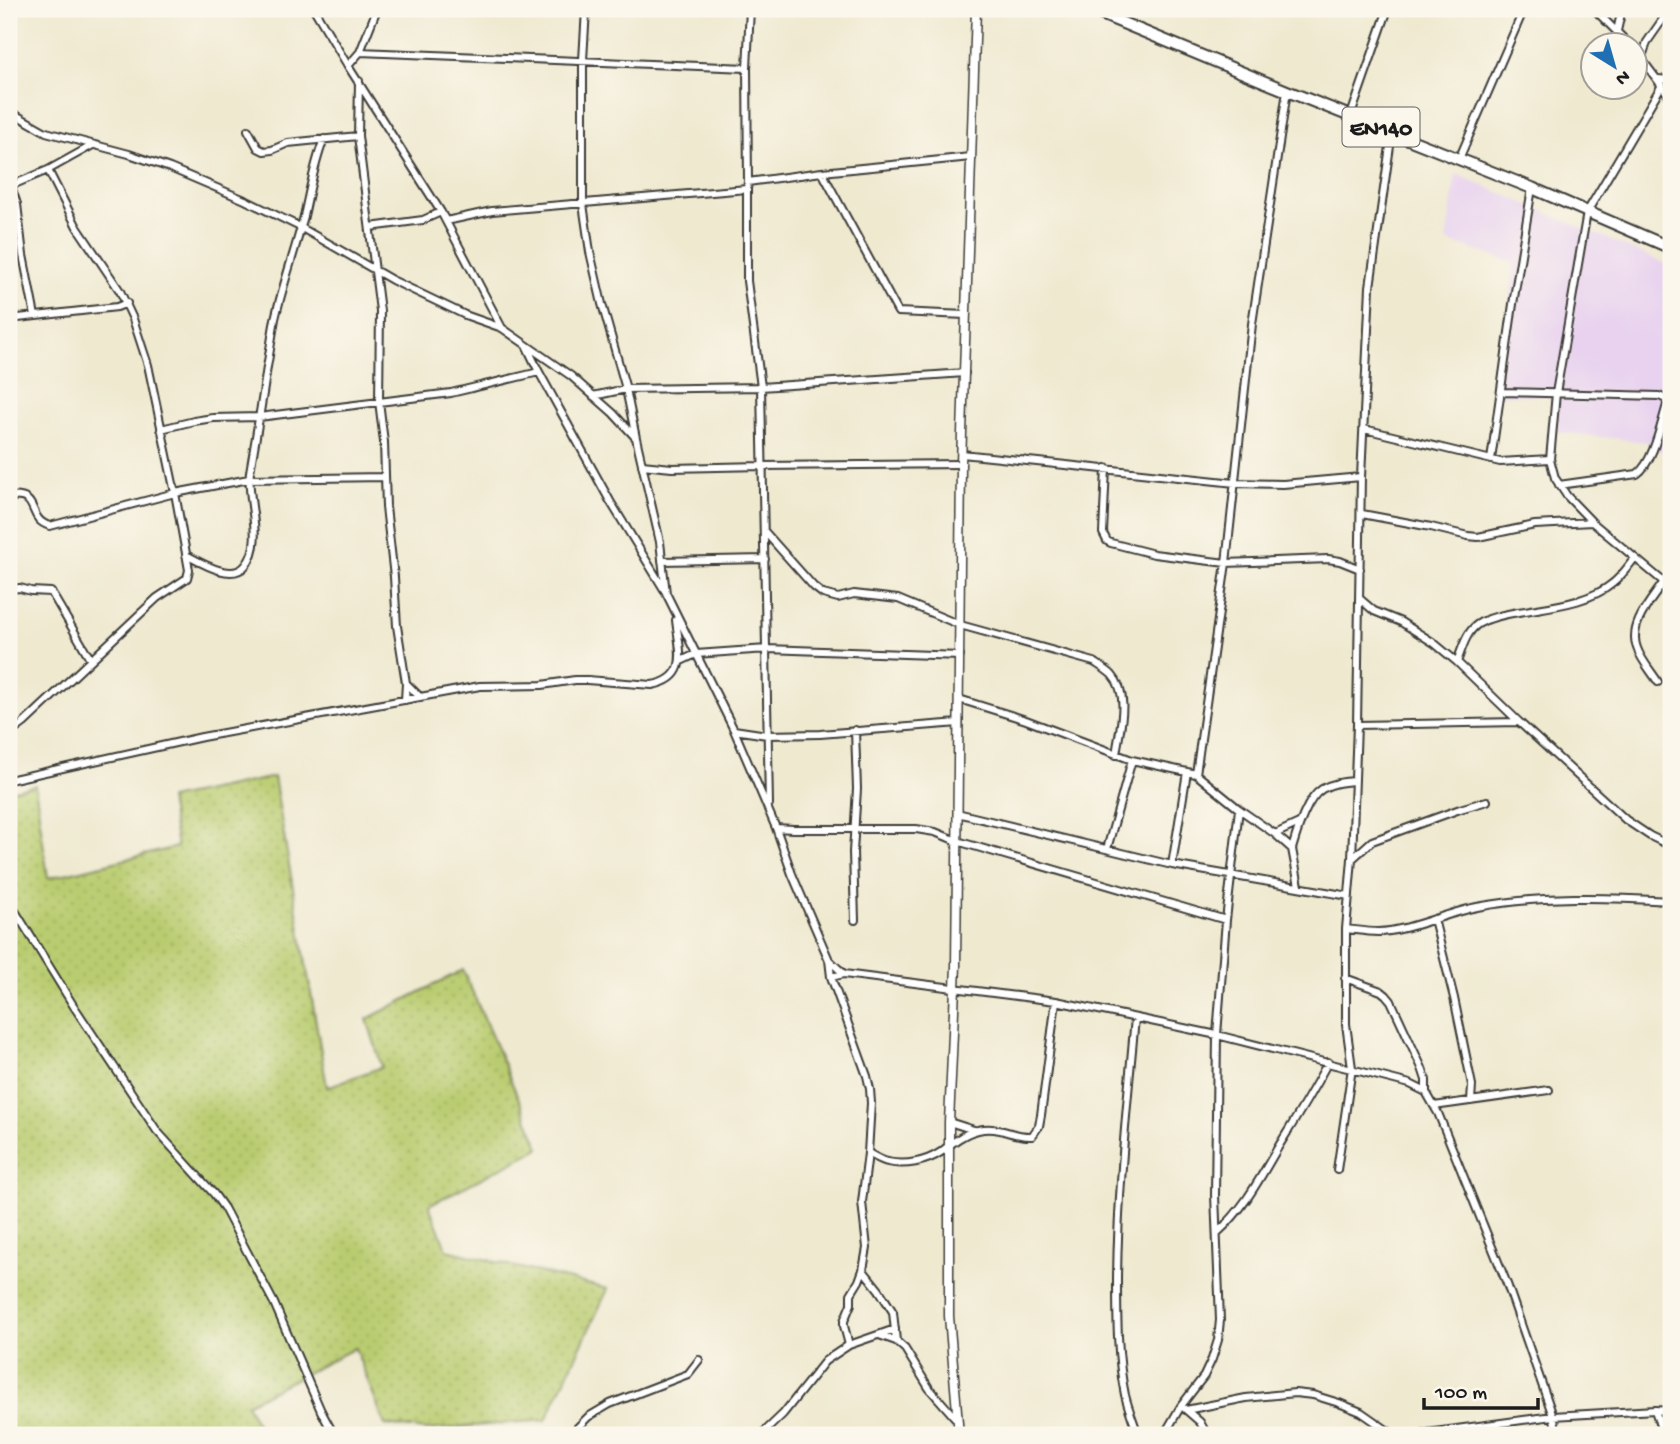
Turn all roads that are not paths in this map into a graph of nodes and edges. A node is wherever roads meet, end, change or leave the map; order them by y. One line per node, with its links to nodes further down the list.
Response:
1 (314, 9): 17 (street)
2 (377, 9): 14 (street)
3 (586, 9): 15 (street)
4 (750, 9): 18 (street)
5 (976, 9): 33 (street)
6 (1089, 9): 22 (main road, EN140)
7 (1388, 9): 25 (street)
8 (1524, 9): 34 (street)
9 (1594, 9): 12 (street)
10 (1622, 9): 12 (street)
11 (1670, 9): 13 (street)
12 (1617, 31)
13 (1648, 41)
14 (360, 52): 15 (street); 17 (street)
15 (583, 60): 18 (street); 40 (street)
16 (1648, 65): 21 (street)
17 (348, 66): 20 (street)
18 (747, 68): 38 (street)
19 (1671, 80): 21 (street)
20 (359, 81): 28 (street); 41 (street)
21 (1660, 82): 23 (street); 42 (street)
22 (1287, 91): 25 (main road, EN140); 78 (street)
23 (1671, 98)
24 (9, 111): 31 (street)
25 (1351, 115): 27 (main road, EN140)
26 (248, 130): 30 (street)
27 (1392, 132): 34 (main road, EN140); 66 (street)
28 (358, 136): 29 (street); 45 (street)
29 (324, 139): 30 (street); 32 (street)
30 (311, 140): 32 (street)
31 (93, 145): 35 (street); 44 (street)
32 (319, 151): 44 (street)
33 (971, 157): 36 (street); 50 (street)
34 (1459, 159): 39 (main road, EN140)
35 (48, 170): 37 (street); 48 (street)
36 (822, 172): 38 (street); 50 (street)
37 (10, 186): 51 (street)
38 (747, 186): 40 (street); 58 (street)
39 (1532, 188): 42 (main road, EN140); 60 (street)
40 (583, 204): 43 (street); 59 (street)
41 (442, 212): 43 (street); 45 (street)
42 (1587, 212): 46 (main road, EN140); 61 (street)
43 (446, 221): 54 (street)
44 (300, 227): 47 (street); 64 (street)
45 (370, 227): 47 (street)
46 (1671, 247)
47 (375, 270): 54 (street); 63 (street)
48 (127, 303): 49 (street); 53 (street)
49 (117, 307): 51 (street); 53 (street)
50 (967, 315): 57 (street)
51 (36, 316): 52 (street)
52 (9, 319)
53 (133, 319): 65 (street)
54 (502, 327): 55 (street)
55 (525, 343): 56 (street); 62 (street)
56 (538, 372): 63 (street); 94 (street)
57 (965, 373): 58 (street); 68 (street)
58 (761, 387): 59 (street); 73 (street)
59 (626, 389): 62 (street); 67 (street)
60 (1502, 392): 61 (street); 70 (street)
61 (1556, 393): 69 (street); 79 (street)
62 (593, 396): 67 (street)
63 (379, 401): 64 (street); 75 (street)
64 (259, 417): 65 (street); 77 (street)
65 (161, 429): 80 (street)
66 (1364, 429): 70 (street); 76 (street)
67 (636, 438): 72 (street)
68 (962, 454): 71 (street); 74 (street)
69 (1550, 459): 70 (street); 79 (street)
70 (1491, 460)
71 (961, 464): 73 (street); 99 (street)
72 (642, 465): 73 (street); 88 (street)
73 (762, 466): 84 (street)
74 (1106, 468): 78 (street); 89 (street)
75 (385, 477): 77 (street); 107 (street)
76 (1361, 477): 78 (street); 82 (street)
77 (249, 479): 80 (street); 85 (street)
78 (1235, 484): 89 (street)
79 (1559, 485): 83 (street)
80 (175, 493): 81 (street); 85 (street)
81 (9, 497)
82 (1362, 514): 83 (street); 90 (street)
83 (1592, 522): 86 (street)
84 (764, 530): 87 (street); 99 (street)
85 (186, 555): 103 (street)
86 (1635, 558): 91 (street); 105 (street)
87 (765, 559): 88 (street); 100 (street)
88 (662, 561): 94 (street)
89 (1226, 563): 90 (street); 121 (street)
90 (1360, 569): 95 (street)
91 (1663, 583): 93 (street); 106 (street)
92 (9, 589): 103 (street)
93 (1671, 589)
94 (666, 593): 97 (street)
95 (1360, 599): 96 (street); 98 (street)
96 (1374, 611): 98 (street); 105 (street)
97 (675, 615): 101 (street); 104 (street)
98 (1359, 624): 113 (street)
99 (960, 625): 102 (street); 118 (street)
100 (767, 649): 101 (street); 102 (street); 117 (street)
101 (696, 654): 104 (street); 114 (street)
102 (960, 656): 109 (street)
103 (91, 660): 116 (street)
104 (681, 661): 108 (street)
105 (1457, 662): 111 (street)
106 (1657, 682)
107 (406, 683): 108 (street); 110 (street)
108 (420, 697): 110 (street)
109 (959, 699): 112 (street); 118 (street)
110 (405, 700): 122 (street)
111 (1519, 722): 113 (street); 133 (street)
112 (959, 723): 115 (street); 127 (street)
113 (1357, 725): 123 (street)
114 (734, 730): 117 (street); 126 (street)
115 (855, 730): 117 (street); 130 (street)
116 (9, 734)
117 (766, 735): 126 (street)
118 (1115, 755): 119 (street)
119 (1132, 760): 120 (street); 134 (street)
120 (1186, 772): 121 (street); 137 (street)
121 (1196, 774): 125 (street)
122 (9, 780)
123 (1354, 781): 128 (street); 136 (street)
124 (1487, 800): 136 (street)
125 (1239, 809): 131 (street); 138 (street)
126 (769, 811): 129 (street)
127 (957, 813): 132 (street); 134 (street)
128 (1300, 823): 131 (street); 135 (street)
129 (776, 828): 130 (street); 147 (street)
130 (855, 828): 132 (street); 144 (street)
131 (1275, 834): 135 (street)
132 (957, 841): 145 (street); 151 (street)
133 (1671, 846)
134 (1107, 849): 137 (street)
135 (1293, 849): 139 (street)
136 (1352, 859): 140 (street)
137 (1172, 865): 138 (street)
138 (1232, 876): 139 (street); 145 (street)
139 (1299, 887): 140 (street)
140 (1349, 896): 146 (street)
141 (9, 901): 178 (street)
142 (1671, 901): 143 (street)
143 (1434, 919): 146 (street); 159 (street)
144 (855, 920)
145 (1226, 920): 154 (street)
146 (1346, 929): 150 (street)
147 (829, 960): 148 (street); 149 (street)
148 (844, 974): 149 (street); 151 (street)
149 (831, 977): 164 (street)
150 (1345, 978): 156 (street); 158 (street)
151 (955, 988): 152 (street); 161 (street)
152 (1056, 1001): 153 (street); 162 (street)
153 (1135, 1018): 154 (street); 182 (street)
154 (1217, 1035): 155 (street); 166 (street)
155 (1328, 1062): 156 (street); 166 (street)
156 (1352, 1068): 158 (street); 165 (street)
157 (1549, 1090): 159 (street)
158 (1426, 1092): 160 (street)
159 (1471, 1101): 160 (street)
160 (1434, 1105): 176 (street)
161 (949, 1122): 162 (street); 163 (street)
162 (974, 1130): 163 (street)
163 (949, 1144): 164 (street); 177 (street)
164 (868, 1153): 167 (street)
165 (1337, 1170)
166 (1217, 1233): 173 (street)
167 (863, 1270): 168 (street); 171 (street)
168 (895, 1329): 169 (street); 170 (street)
169 (879, 1335): 170 (street); 171 (street)
170 (896, 1340): 177 (street)
171 (849, 1345): 180 (street)
172 (699, 1360): 179 (street)
173 (1183, 1408): 183 (street); 184 (street); 185 (street)
174 (1656, 1410): 175 (street); 176 (street); 188 (street)
175 (1671, 1411)
176 (1553, 1416): 186 (street); 187 (street)
177 (958, 1421): 181 (street)
178 (334, 1435)
179 (570, 1435)
180 (761, 1435)
181 (959, 1435)
182 (1138, 1435)
183 (1164, 1435)
184 (1207, 1435)
185 (1394, 1435)
186 (1412, 1435)
187 (1558, 1435)
188 (1663, 1435)

